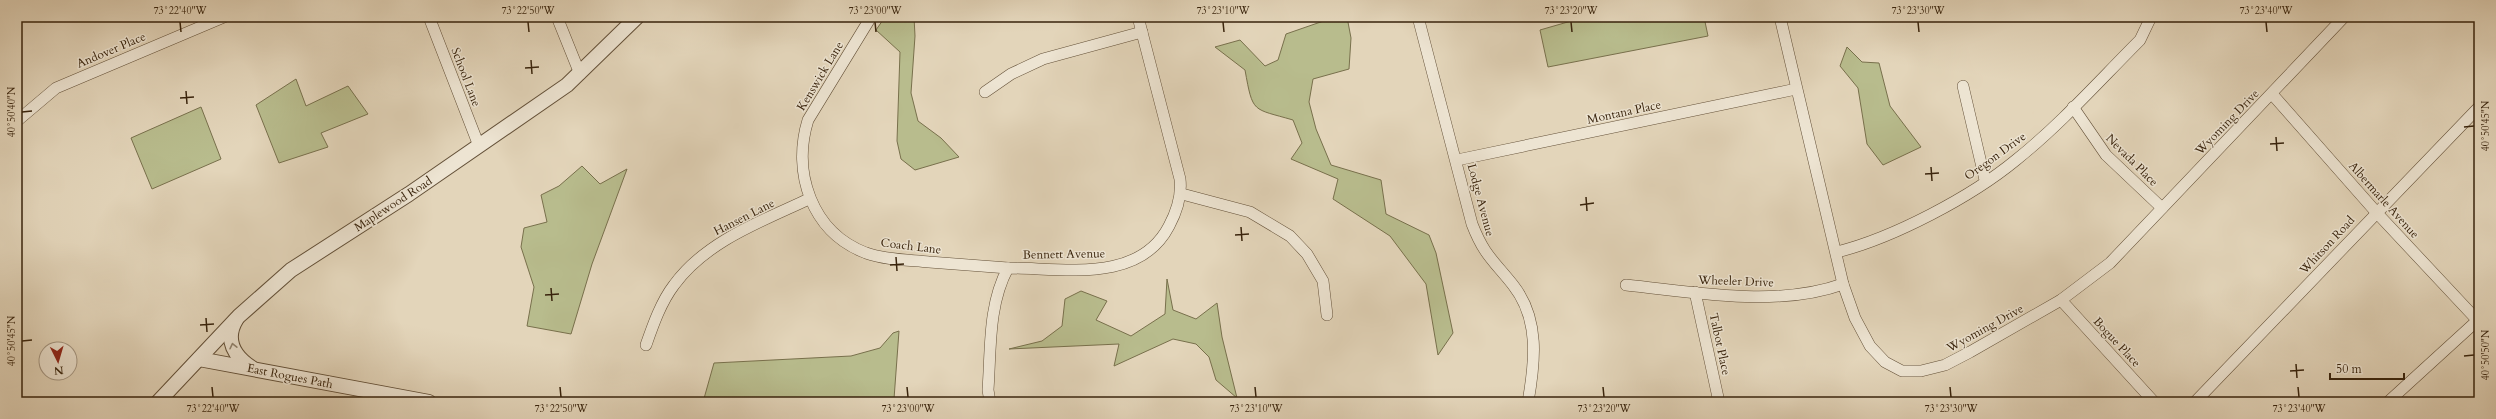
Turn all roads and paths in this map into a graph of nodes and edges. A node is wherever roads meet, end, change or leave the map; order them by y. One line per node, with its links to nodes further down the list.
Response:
1 (224, 17): 19 (street, Andover Place)
2 (429, 17): 20 (street, School Lane)
3 (557, 17): 12 (street)
4 (638, 17): 12 (street, Maplewood Road)
5 (871, 17): 24 (street, Kenswick Lane)
6 (1138, 17): 11 (street)
7 (1418, 17): 21 (street, Lodge Avenue)
8 (2151, 17): 18 (street, Oregon Drive)
9 (2344, 17): 16 (street, Wyoming Drive)
10 (1784, 18): 14 (street, Wyoming Drive)
11 (1142, 32): 15 (street); 23 (street)
12 (580, 74): 20 (street, Maplewood Road)
13 (1964, 86): 22 (street)
14 (1796, 89): 21 (street, Montana Place); 27 (street, Wyoming Drive)
15 (985, 92)
16 (2272, 94): 25 (street, Wyoming Drive); 26 (street, Albermarle Avenue)
17 (2479, 106): 26 (street, Whitson Road)
18 (2073, 107): 22 (street, Oregon Drive); 25 (street, Nevada Place)
19 (17, 121)
20 (479, 146): 34 (street, Maplewood Road)
21 (1457, 160): 42 (street, Lodge Avenue)
22 (1986, 180): 27 (street, Oregon Drive)
23 (1182, 194): 28 (street, Bennett Avenue); 33 (street)
24 (809, 199): 28 (street, Coach Lane); 36 (street, Hansen Lane)
25 (2162, 208): 32 (street, Wyoming Drive)
26 (2376, 212): 35 (street, Albermarle Avenue); 45 (street, Whitson Road)
27 (1837, 252): 29 (street, Wyoming Drive)
28 (1008, 268): 41 (street, Bennett Avenue)
29 (1843, 284): 31 (street, Wheeler Drive); 32 (street, Wyoming Drive)
30 (1626, 285): 31 (street, Wheeler Drive)
31 (1695, 292): 43 (street, Talbot Place)
32 (2061, 300): 44 (street, Bogue Place)
33 (1327, 315)
34 (239, 316): 37 (street, Maplewood Road); 38 (street, one-way to 34)
35 (2478, 320): 46 (street)
36 (646, 345)
37 (199, 359): 38 (street, East Rogues Path); 39 (street, Maplewood Road)
38 (252, 369): 40 (street, East Rogues Path)
39 (158, 402)
40 (429, 402)
41 (990, 402)
42 (1528, 402)
43 (1719, 402)
44 (2154, 402)
45 (2196, 402)
46 (2388, 402)

